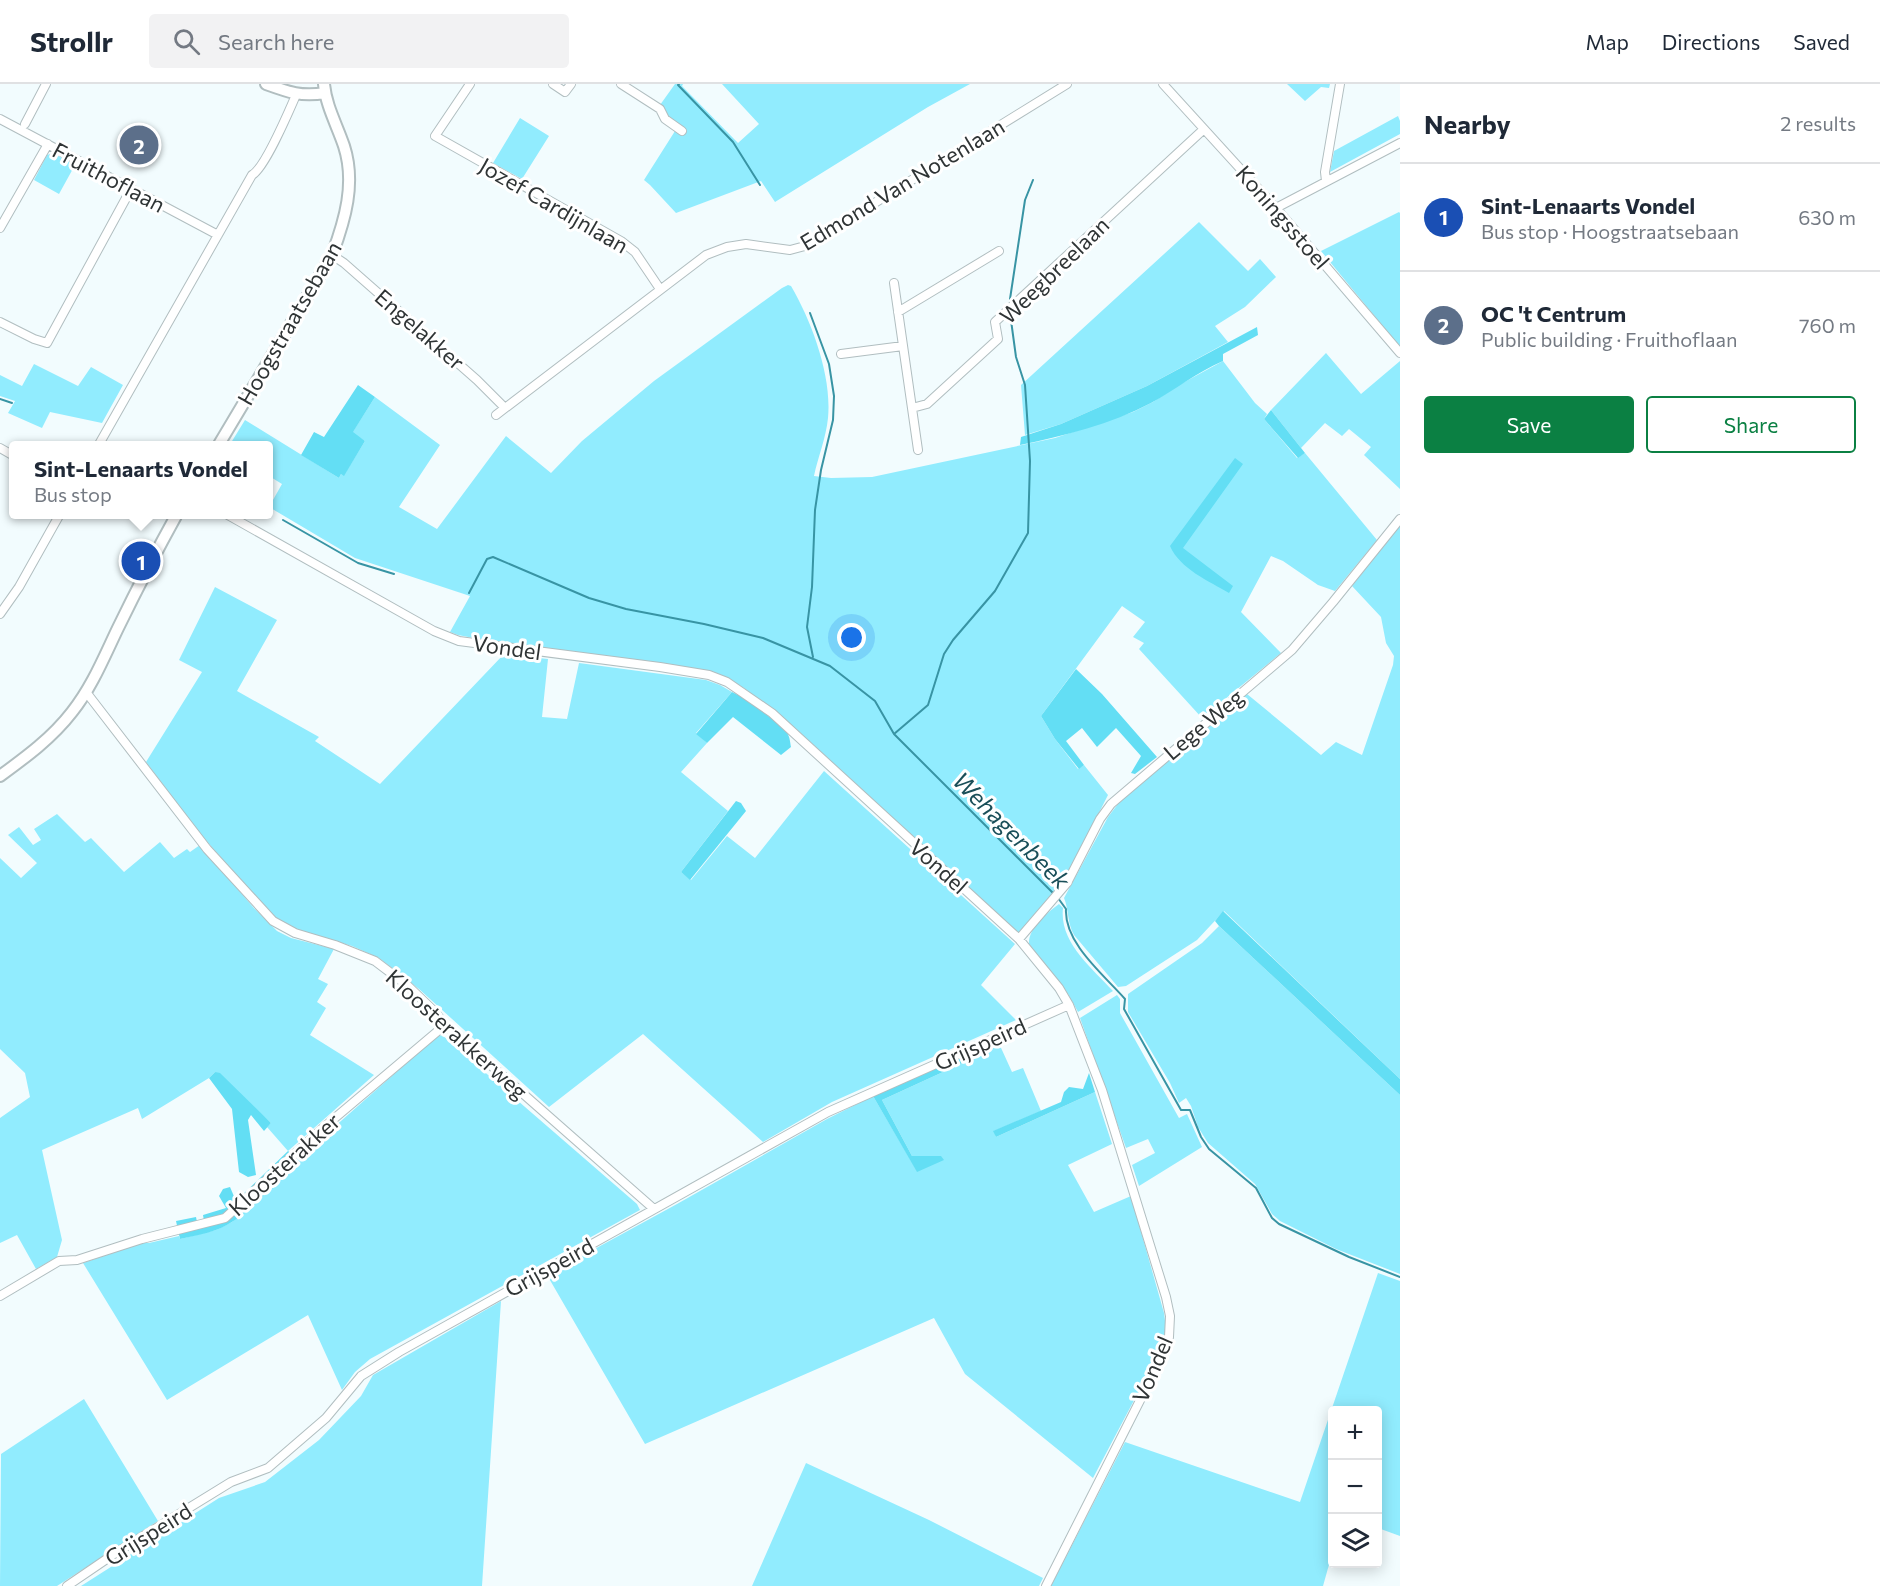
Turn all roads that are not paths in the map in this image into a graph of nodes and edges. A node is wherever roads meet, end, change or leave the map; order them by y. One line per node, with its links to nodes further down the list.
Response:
1 (46, 84): 13 (street)
2 (266, 84): 11 (main road)
3 (470, 84): 26 (street, Jozef Cardijnlaan)
4 (553, 84): 5 (street)
5 (571, 84)
6 (621, 84): 15 (street)
7 (1067, 84): 26 (street, Edmond Van Notenlaan)
8 (1162, 84): 14 (street, Koningsstoel)
9 (1340, 84): 18 (street)
10 (324, 89): 11 (main road); 24 (main road, Hoogstraatsebaan)
11 (296, 95): 22 (street)
12 (0, 119): 17 (street, Fruithoflaan)
13 (25, 124)
14 (1204, 129): 20 (street, Koningsstoel); 33 (street, Weegbreelaan)
15 (682, 131)
16 (1400, 143): 18 (street)
17 (48, 144): 19 (street, Fruithoflaan); 21 (street)
18 (1326, 181): 20 (street)
19 (131, 189): 22 (street, Fruithoflaan); 28 (street)
20 (1276, 208): 30 (street, Koningsstoel)
21 (0, 228)
22 (218, 236): 35 (street)
23 (999, 251): 27 (street)
24 (332, 255): 32 (street, Engelakker); 36 (main road, Hoogstraatsebaan)
25 (894, 283): 27 (street)
26 (660, 289): 32 (street, Edmond Van Notenlaan)
27 (898, 312): 29 (street)
28 (0, 322)
29 (903, 346): 31 (street); 33 (street)
30 (1400, 353)
31 (840, 354)
32 (505, 408): 34 (street, Edmond Van Notenlaan)
33 (912, 408): 37 (street)
34 (496, 415)
35 (101, 441)
36 (221, 441)
37 (918, 450)
38 (57, 519): 42 (street)
39 (174, 519): 43 (main road)
40 (235, 519): 45 (street, Vondel)
41 (1400, 519): 45 (street, Lege Weg)
42 (0, 614)
43 (86, 692): 44 (main road); 47 (street, Kloosterakkerweg)
44 (0, 776)
45 (1019, 939): 46 (street, Vondel)
46 (1069, 1005): 48 (street, Grijspeird); 51 (street, Vondel)
47 (445, 1025): 48 (street, Kloosterakkerweg); 49 (street, Kloosterakker)
48 (654, 1209): 50 (street, Grijspeird)
49 (0, 1296)
50 (67, 1586)
51 (1046, 1586)

